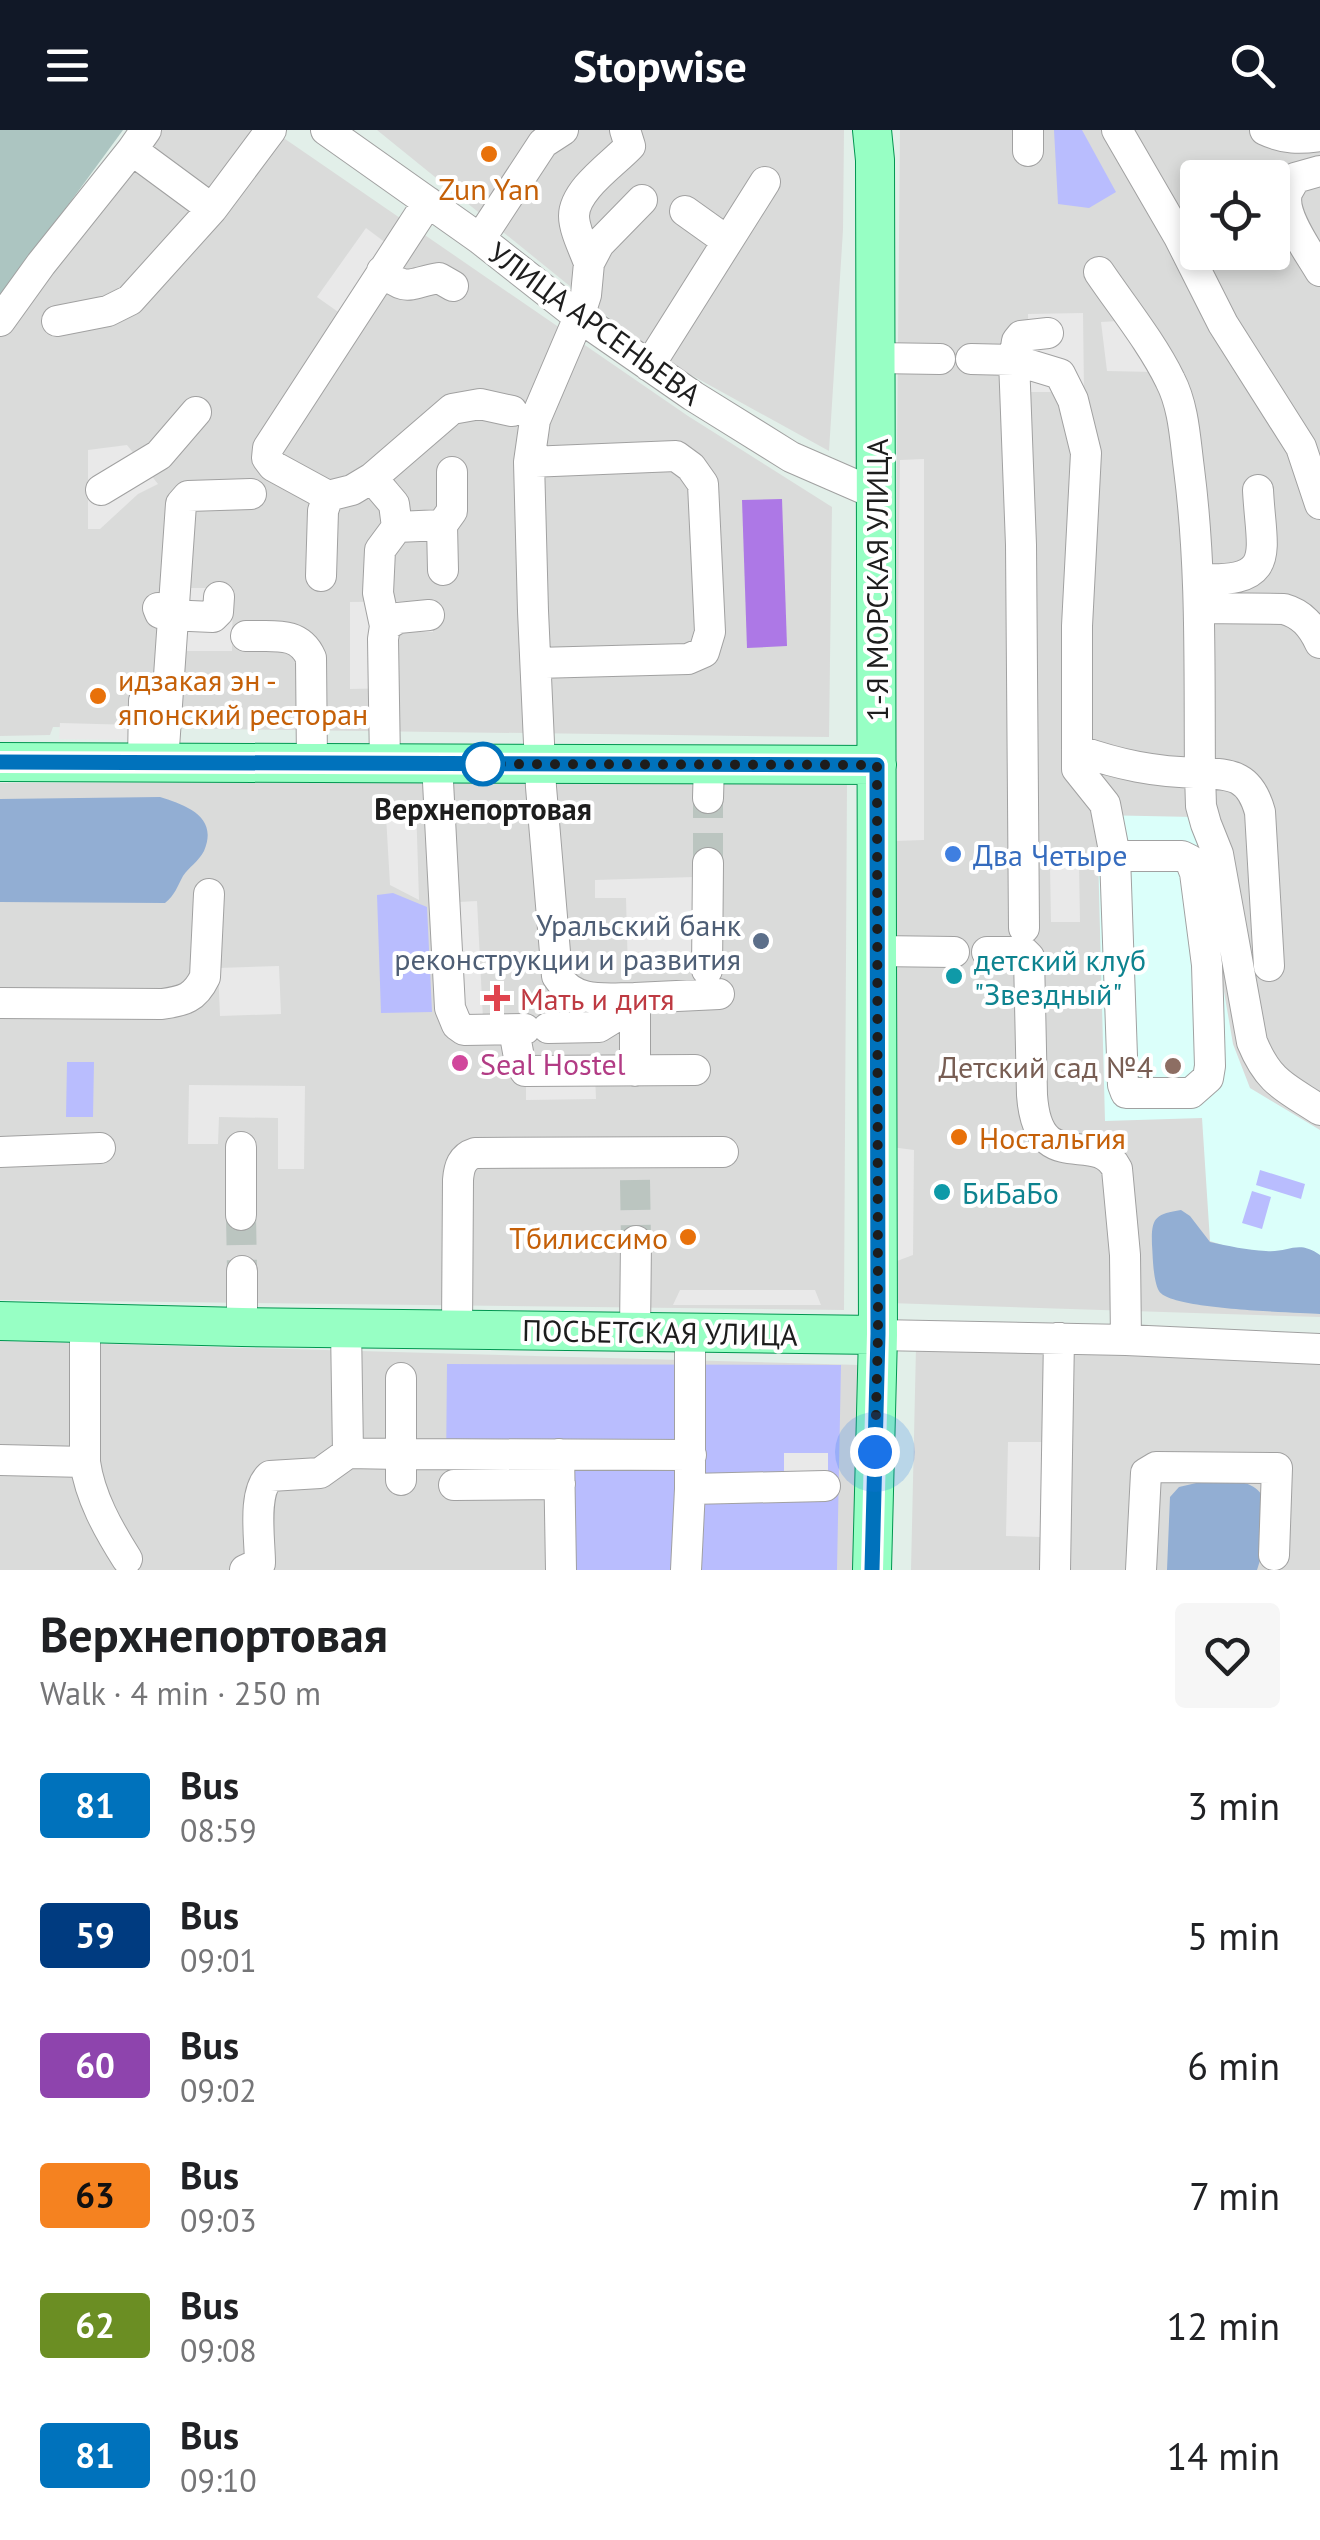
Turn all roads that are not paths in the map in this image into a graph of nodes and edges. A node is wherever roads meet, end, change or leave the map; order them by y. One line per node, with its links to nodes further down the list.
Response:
1 (271, 130): 14 (street)
2 (326, 130): 13 (street, УЛИЦА АРСЕНЬЕВА)
3 (563, 130): 16 (street)
4 (625, 130): 18 (street)
5 (872, 130): 27 (main road, 1-Я МОРСКАЯ УЛИЦА)
6 (1117, 130): 42 (street)
7 (1265, 130): 8 (street)
8 (1320, 136)
9 (139, 140): 14 (street); 25 (street)
10 (1320, 171): 20 (street)
11 (765, 182): 17 (street)
12 (642, 200): 18 (street)
13 (428, 202): 16 (street, УЛИЦА АРСЕНЬЕВА); 19 (street)
14 (212, 209): 24 (street)
15 (686, 212): 17 (street)
16 (480, 239): 23 (street, УЛИЦА АРСЕНЬЕВА)
17 (727, 241): 29 (street)
18 (589, 263): 23 (street)
19 (382, 271): 22 (street); 41 (street)
20 (1320, 271)
21 (1099, 272): 48 (street)
22 (453, 286)
23 (578, 317): 29 (street, УЛИЦА АРСЕНЬЕВА); 33 (street)
24 (57, 321)
25 (0, 322)
26 (1048, 334): 28 (street)
27 (876, 358): 28 (street); 39 (main road, 1-Я МОРСКАЯ УЛИЦА)
28 (1014, 360): 57 (street); 69 (street)
29 (649, 366): 39 (street, УЛИЦА АРСЕНЬЕВА)
30 (512, 411): 35 (street)
31 (196, 412): 32 (street)
32 (155, 458): 36 (street); 40 (street)
33 (529, 462): 55 (street); 55 (street)
34 (452, 472): 43 (street)
35 (372, 478): 41 (street); 44 (street)
36 (101, 490)
37 (1258, 490): 48 (street)
38 (251, 494): 40 (street)
39 (876, 494): 64 (main road, 1-Я МОРСКАЯ УЛИЦА)
40 (197, 495): 51 (street)
41 (328, 496): 47 (street)
42 (1320, 504)
43 (442, 525): 44 (street); 46 (street)
44 (396, 527): 52 (street)
45 (161, 542): 51 (street)
46 (443, 570)
47 (321, 576)
48 (1203, 589): 54 (street); 65 (street)
49 (219, 597): 51 (street)
50 (428, 615): 52 (street)
51 (174, 616): 59 (street)
52 (385, 626): 61 (street)
53 (246, 636): 60 (street)
54 (1320, 642)
55 (536, 664): 63 (street)
56 (144, 701): 59 (street)
57 (1076, 750): 65 (street); 66 (street)
58 (0, 762): 59 (main road)
59 (153, 762): 60 (main road)
60 (312, 762): 61 (main road)
61 (385, 763): 62 (main road)
62 (437, 764): 63 (main road); 76 (street)
63 (541, 764): 64 (main road); 74 (street)
64 (877, 765): 70 (main road, 1-Я МОРСКАЯ УЛИЦА)
65 (1200, 773): 73 (street); 79 (street)
66 (1116, 856): 66 (street)
67 (708, 863): 74 (street)
68 (209, 894): 75 (street)
69 (1024, 928)
70 (877, 951): 71 (street); 94 (main road, 1-Я МОРСКАЯ УЛИЦА)
71 (954, 952)
72 (987, 952): 96 (street)
73 (1269, 966)
74 (634, 998): 76 (street); 78 (street)
75 (0, 1003)
76 (529, 1029): 78 (street)
77 (695, 1070): 78 (street)
78 (635, 1071)
79 (1320, 1110)
80 (241, 1147): 84 (street)
81 (100, 1148): 82 (street)
82 (0, 1152)
83 (723, 1152): 91 (street)
84 (241, 1215)
85 (636, 1240): 92 (street)
86 (242, 1271): 89 (street)
87 (0, 1321): 88 (main road, ПОСЬЕТСКАЯ УЛИЦА)
88 (85, 1324): 89 (main road, ПОСЬЕТСКАЯ УЛИЦА); 102 (street)
89 (242, 1328): 90 (main road, ПОСЬЕТСКАЯ УЛИЦА)
90 (346, 1328): 91 (main road, ПОСЬЕТСКАЯ УЛИЦА); 99 (street)
91 (457, 1330): 92 (main road, ПОСЬЕТСКАЯ УЛИЦА)
92 (635, 1332): 93 (main road, ПОСЬЕТСКАЯ УЛИЦА)
93 (690, 1332): 94 (main road, ПОСЬЕТСКАЯ УЛИЦА); 100 (street)
94 (878, 1334): 95 (street, ПОСЬЕТСКАЯ УЛИЦА); 113 (main road, 1-Я МОРСКАЯ УЛИЦА)
95 (1060, 1338): 96 (street, ПОСЬЕТСКАЯ УЛИЦА); 114 (street)
96 (1126, 1340): 97 (street, ПОСЬЕТСКАЯ УЛИЦА)
97 (1320, 1349)
98 (401, 1378): 103 (street)
99 (348, 1452): 103 (street); 110 (street)
100 (691, 1454): 104 (street); 107 (street)
101 (0, 1460): 102 (street)
102 (85, 1462): 109 (street)
103 (401, 1467): 104 (street)
104 (559, 1469): 105 (street); 111 (street)
105 (454, 1485)
106 (825, 1486): 107 (street)
107 (690, 1489): 112 (street)
108 (1274, 1555): 115 (street)
109 (127, 1559)
110 (245, 1570)
111 (560, 1570)
112 (686, 1570)
113 (872, 1570)
114 (1055, 1570)
115 (1141, 1570)

